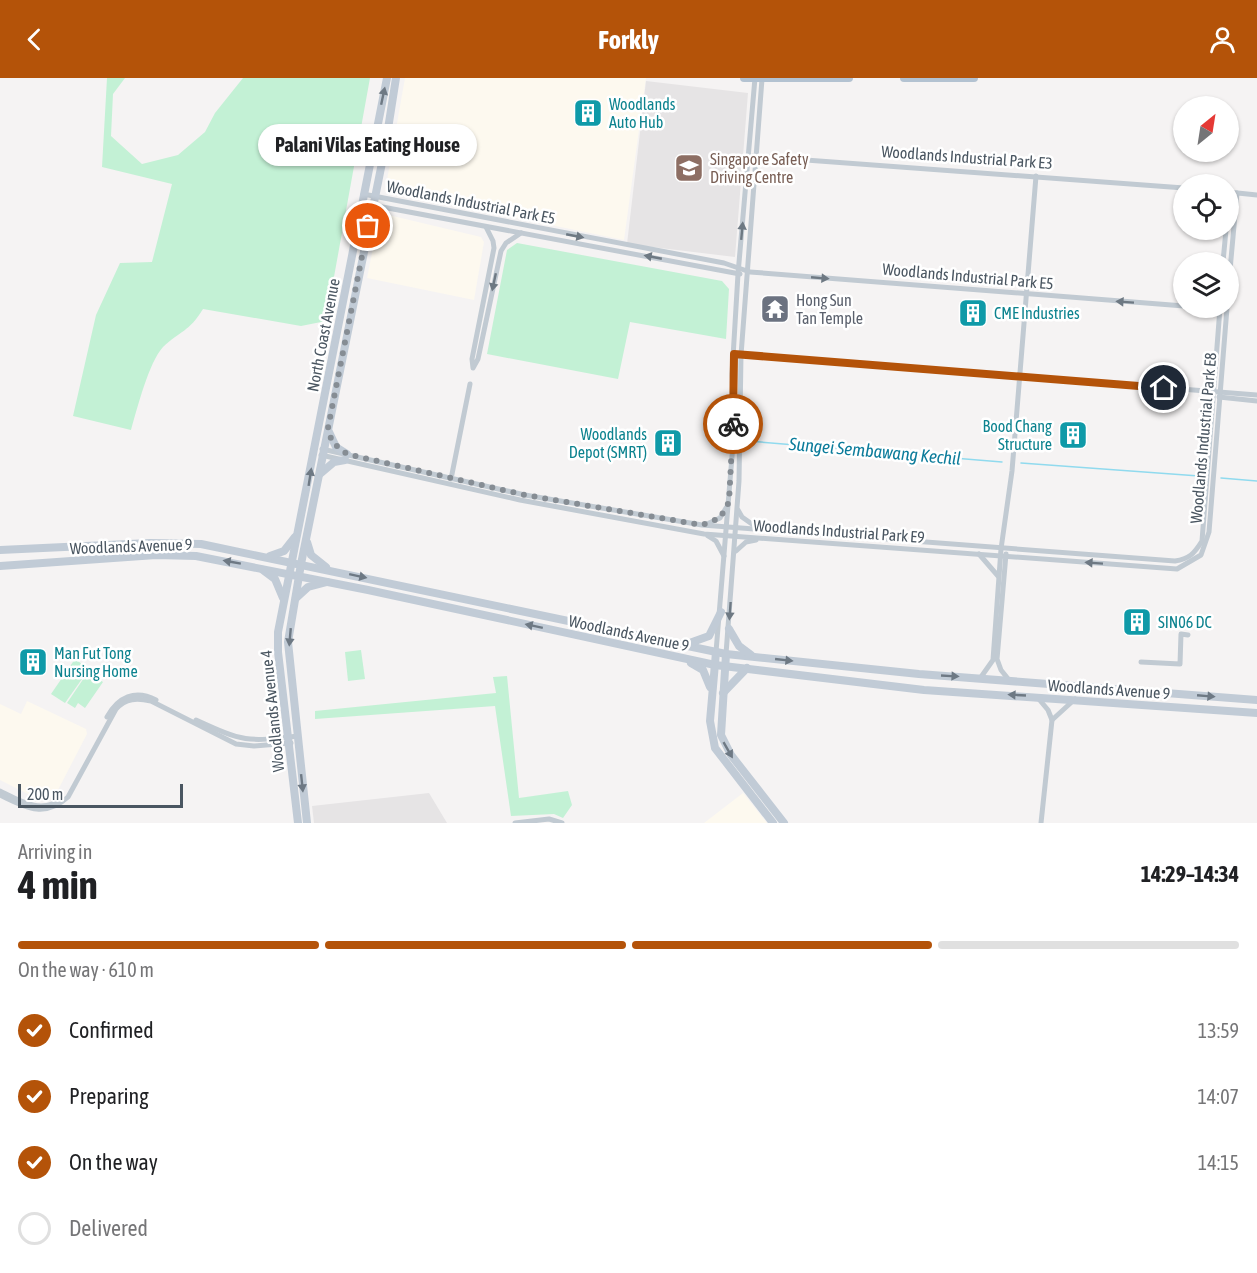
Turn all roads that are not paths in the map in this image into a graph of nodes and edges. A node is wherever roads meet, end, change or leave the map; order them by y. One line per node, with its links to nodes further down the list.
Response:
1 (387, 78): 17 (main road, North Coast Avenue, one-way to 1)
2 (396, 78): 16 (main road, North Coast Avenue)
3 (744, 78): 4 (main road)
4 (755, 78): 8 (main road); 10 (street)
5 (849, 78): 9 (main road)
6 (904, 78): 7 (main road)
7 (974, 78)
8 (762, 79): 9 (main road); 10 (street)
9 (832, 79)
10 (751, 155): 11 (street, Woodlands Industrial Park E3); 12 (street)
11 (1036, 176): 13 (street, Woodlands Industrial Park E3); 28 (street)
12 (749, 185): 19 (street); 20 (street)
13 (1173, 187)
14 (1239, 193): 15 (street)
15 (1257, 195)
16 (374, 196): 17 (street, Woodlands Industrial Park E5); 18 (main road, North Coast Avenue); 25 (street, Woodlands Industrial Park E5, one-way to 25)
17 (362, 199): 18 (street, Woodlands Industrial Park E5); 42 (main road, North Coast Avenue)
18 (372, 205): 21 (street, Woodlands Industrial Park E5); 41 (main road, North Coast Avenue)
19 (744, 212): 20 (street); 23 (street, one-way to 19)
20 (751, 212): 24 (street)
21 (486, 227): 22 (street, Woodlands Industrial Park E5); 22 (street, one-way to 21)
22 (521, 233): 25 (street, Woodlands Industrial Park E5, one-way to 22)
23 (740, 250): 24 (street); 25 (street)
24 (748, 251): 26 (street)
25 (739, 270): 26 (street, Woodlands Industrial Park E5); 27 (street)
26 (748, 272): 28 (street, Woodlands Industrial Park E5, one-way to 28); 29 (street)
27 (737, 294): 29 (street); 33 (street)
28 (1026, 295): 30 (street, Woodlands Industrial Park E5, one-way to 28); 36 (street)
29 (745, 296): 34 (street)
30 (1173, 305)
31 (1220, 318): 38 (street, Woodlands Industrial Park E8)
32 (1226, 318): 38 (street, Woodlands Industrial Park E8)
33 (735, 330): 34 (street); 35 (street)
34 (743, 331): 35 (street)
35 (737, 354): 36 (street); 47 (street); 48 (street)
36 (1020, 376): 38 (street); 62 (street)
37 (470, 384): 46 (street)
38 (1218, 394): 39 (street); 40 (street); 67 (street, Woodlands Industrial Park E8)
39 (1257, 395)
40 (1257, 401)
41 (328, 428): 43 (main road, North Coast Avenue); 44 (main road)
42 (314, 450): 43 (street, Woodlands Industrial Park E9); 54 (main road, North Coast Avenue, one-way to 42)
43 (324, 453): 44 (street, Woodlands Industrial Park E9); 45 (main road, North Coast Avenue)
44 (346, 457): 45 (main road); 46 (street, Woodlands Industrial Park E9); 49 (street, Woodlands Industrial Park E9)
45 (320, 475): 58 (main road, North Coast Avenue)
46 (451, 479): 49 (street, Woodlands Industrial Park E9)
47 (729, 502): 50 (street); 51 (street)
48 (737, 508): 52 (street); 53 (street)
49 (641, 519): 50 (street, Woodlands Industrial Park E9); 55 (street, Woodlands Industrial Park E9)
50 (702, 525): 51 (street, Woodlands Industrial Park E9)
51 (727, 528): 52 (street, Woodlands Industrial Park E9); 56 (street)
52 (736, 529): 53 (street, Woodlands Industrial Park E9); 57 (street)
53 (760, 530): 62 (street, Woodlands Industrial Park E9)
54 (298, 531): 64 (main road); 68 (main road, North Coast Avenue)
55 (704, 534): 56 (street, Woodlands Industrial Park E9); 66 (street)
56 (727, 536): 57 (street, Woodlands Industrial Park E9); 66 (street)
57 (736, 537): 59 (street, Woodlands Industrial Park E9); 65 (street)
58 (307, 538): 70 (main road, North Coast Avenue); 73 (main road)
59 (766, 539): 63 (street, Woodlands Industrial Park E9); 65 (street)
60 (34, 548): 61 (main road, Woodlands Avenue 9); 64 (main road, Woodlands Avenue 9); 69 (main road)
61 (0, 550)
62 (1003, 552): 63 (street, Woodlands Industrial Park E9); 67 (street, Woodlands Industrial Park E9); 76 (street); 93 (street)
63 (979, 554): 76 (street)
64 (268, 556): 68 (main road, Woodlands Avenue 9)
65 (734, 556): 81 (street, one-way to 81)
66 (725, 561): 80 (street)
67 (1188, 561)
68 (291, 562): 70 (main road, Woodlands Avenue 9); 74 (main road, Woodlands Avenue 4)
69 (40, 564): 71 (main road, Woodlands Avenue 9); 72 (main road, Woodlands Avenue 9, one-way to 69)
70 (301, 564): 73 (main road, Woodlands Avenue 9); 75 (main road, Woodlands Avenue 4)
71 (0, 566)
72 (258, 567): 74 (main road, Woodlands Avenue 9); 78 (main road)
73 (334, 571): 83 (main road, Woodlands Avenue 9, one-way to 83)
74 (289, 574): 75 (main road, Woodlands Avenue 9); 78 (main road, Woodlands Avenue 4)
75 (298, 576): 77 (main road, Woodlands Avenue 9); 79 (main road, Woodlands Avenue 4)
76 (999, 578): 92 (street)
77 (328, 582): 79 (main road); 87 (main road, Woodlands Avenue 9, one-way to 77)
78 (284, 599): 101 (main road, Woodlands Avenue 4)
79 (295, 599): 101 (main road, Woodlands Avenue 4, one-way to 101)
80 (721, 612): 83 (main road); 84 (street)
81 (729, 629): 85 (street); 86 (main road)
82 (1188, 635): 88 (street)
83 (680, 646): 84 (main road, Woodlands Avenue 9)
84 (716, 652): 85 (main road, Woodlands Avenue 9); 89 (main road)
85 (726, 654): 86 (main road, Woodlands Avenue 9); 90 (main road)
86 (754, 657): 92 (main road, Woodlands Avenue 9, one-way to 92)
87 (680, 658): 89 (main road, Woodlands Avenue 9); 95 (main road)
88 (1141, 662)
89 (715, 665): 90 (main road, Woodlands Avenue 9); 95 (main road)
90 (725, 666): 91 (main road, Woodlands Avenue 9); 94 (main road)
91 (747, 668): 94 (main road); 96 (main road, Woodlands Avenue 9, one-way to 91)
92 (981, 677): 93 (main road, Woodlands Avenue 9)
93 (1009, 680): 98 (main road, Woodlands Avenue 9, one-way to 98)
94 (722, 693): 108 (main road, one-way to 108)
95 (712, 694): 107 (main road)
96 (1036, 697): 97 (main road, Woodlands Avenue 9); 100 (street)
97 (1075, 699): 99 (main road, Woodlands Avenue 9); 100 (street)
98 (1257, 700)
99 (1257, 713)
100 (1052, 720): 109 (street)
101 (294, 740): 102 (street); 103 (main road, Woodlands Avenue 4); 104 (main road, Woodlands Avenue 4, one-way to 104)
102 (0, 793)
103 (298, 823)
104 (307, 823)
105 (515, 823): 106 (street)
106 (562, 823)
107 (773, 823)
108 (784, 823)
109 (1041, 823)

